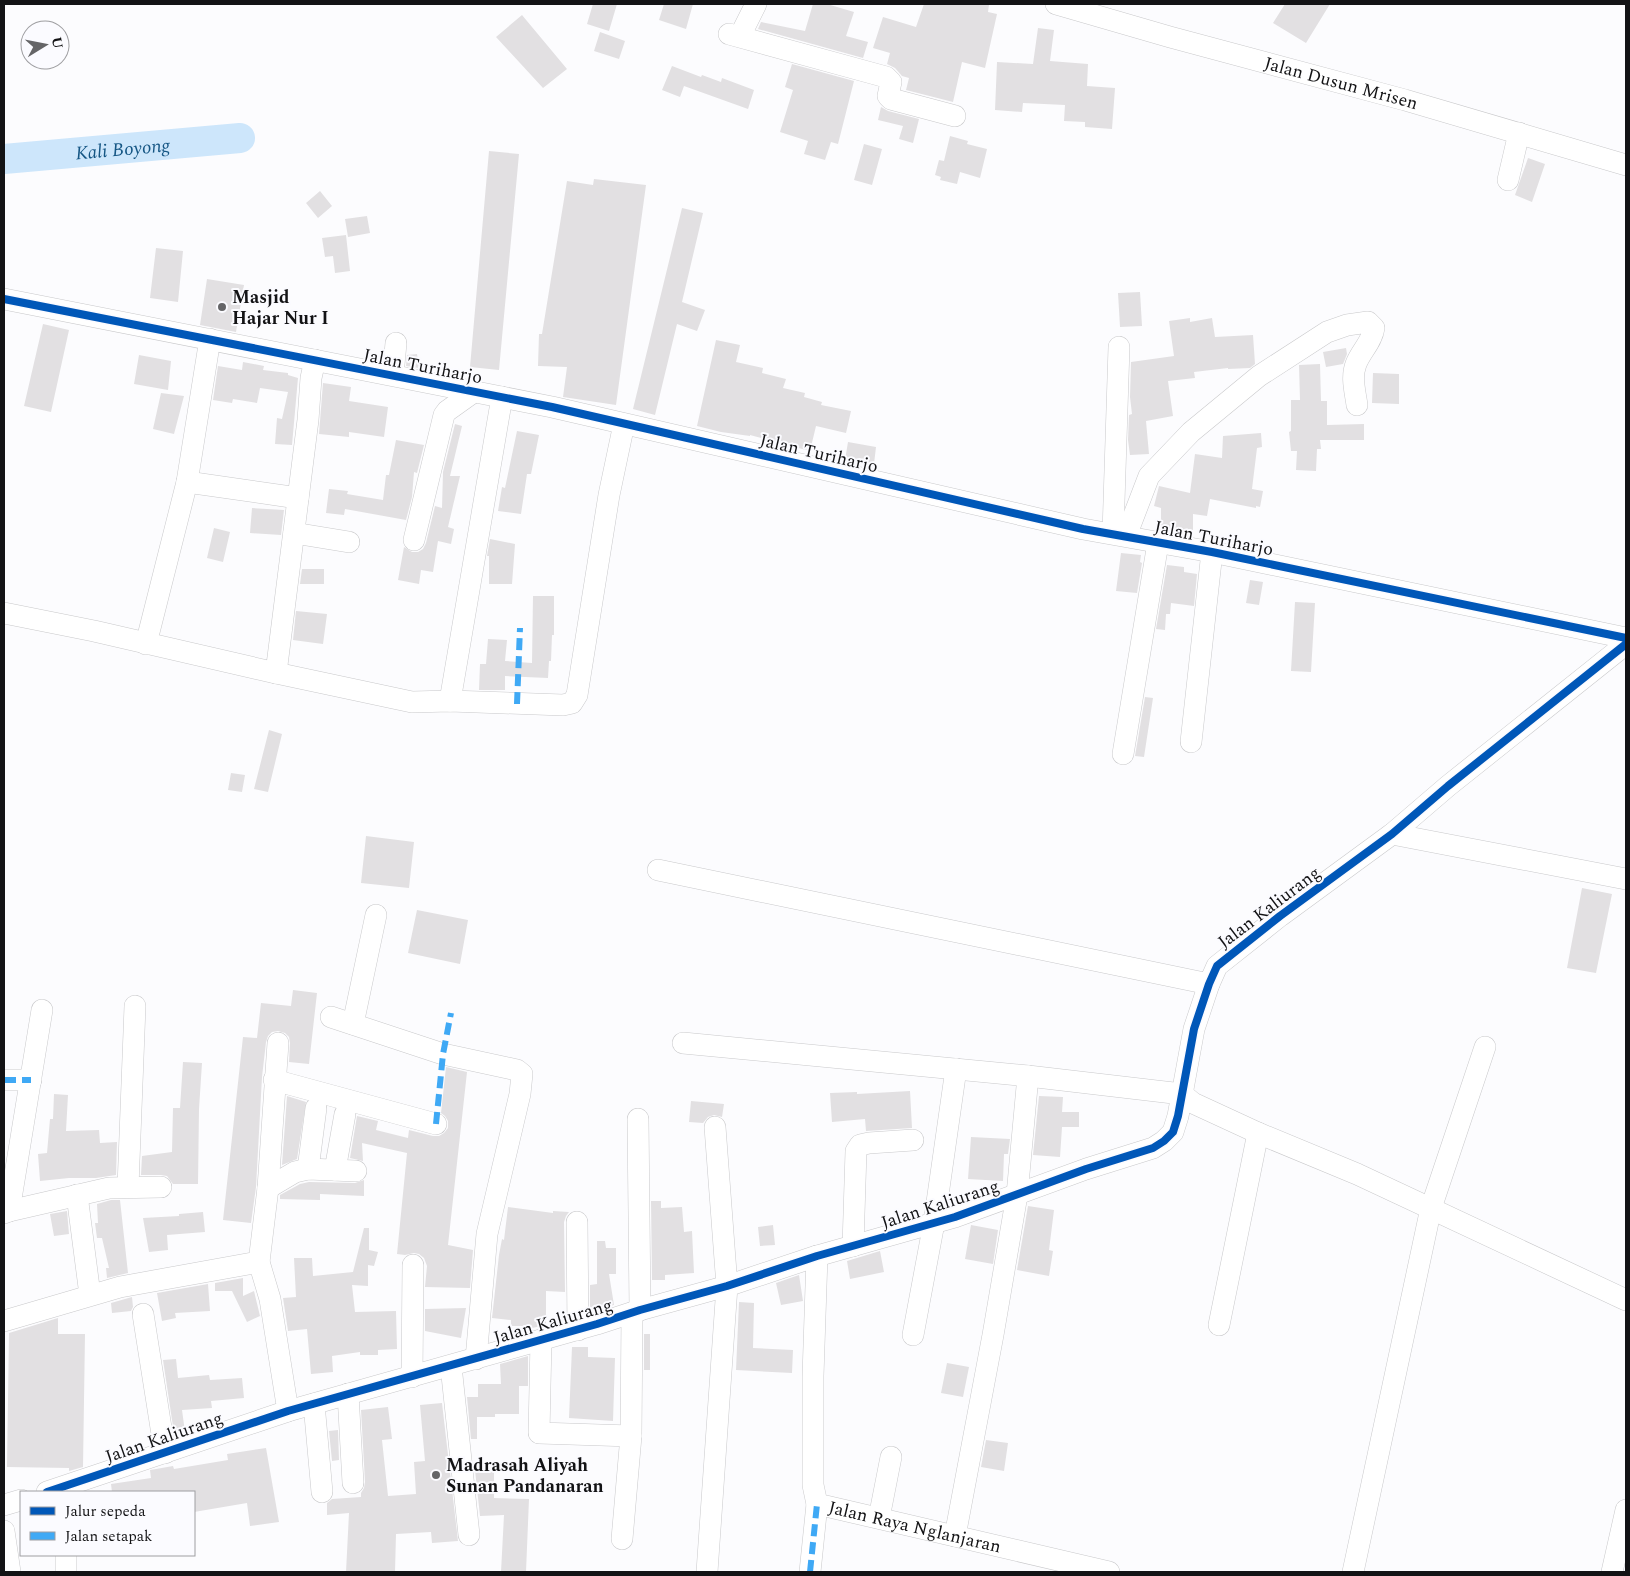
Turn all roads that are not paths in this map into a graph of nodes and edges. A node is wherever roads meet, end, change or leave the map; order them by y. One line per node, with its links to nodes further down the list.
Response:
1 (756, 4): 3 (street)
2 (1056, 4): 4 (street, Jalan Dusun Mrisen)
3 (954, 116)
4 (1519, 133): 5 (street, Jalan Dusun Mrisen); 6 (street)
5 (1626, 165)
6 (1508, 180)
7 (4, 299): 8 (street, Jalan Turiharjo)
8 (210, 339): 11 (street, Jalan Turiharjo); 17 (street)
9 (396, 343): 12 (street)
10 (1119, 347): 20 (street)
11 (315, 360): 12 (street, Jalan Turiharjo); 18 (street)
12 (393, 375): 13 (street, Jalan Turiharjo)
13 (474, 391): 14 (street, Jalan Turiharjo); 21 (street)
14 (502, 397): 16 (street, Jalan Turiharjo); 30 (street)
15 (1357, 405): 20 (street)
16 (624, 424): 20 (street, Jalan Turiharjo); 30 (street)
17 (187, 482): 18 (street); 27 (street)
18 (298, 498): 19 (street)
19 (294, 534): 22 (street); 29 (street)
20 (1120, 535): 23 (street, Jalan Turiharjo)
21 (414, 540)
22 (349, 542)
23 (1158, 543): 24 (street, Jalan Turiharjo); 32 (street)
24 (1212, 552): 26 (street, Jalan Turiharjo); 31 (street)
25 (4, 613): 27 (street)
26 (1626, 638)
27 (146, 644): 29 (street)
28 (1626, 644): 33 (street, Jalan Kaliurang)
29 (276, 673): 30 (street)
30 (450, 701)
31 (1190, 742)
32 (1123, 754)
33 (1392, 834): 35 (street); 37 (street, Jalan Kaliurang)
34 (658, 870): 37 (street)
35 (1626, 879)
36 (376, 915): 41 (street)
37 (1209, 984): 50 (street, Jalan Kaliurang)
38 (134, 1006): 61 (street)
39 (42, 1010): 48 (street)
40 (330, 1017): 41 (street)
41 (353, 1024): 84 (street)
42 (278, 1044): 49 (street)
43 (683, 1044): 45 (street)
44 (1484, 1047): 66 (street)
45 (956, 1070): 46 (street); 69 (street)
46 (1028, 1076): 50 (street); 65 (street)
47 (4, 1080): 48 (street)
48 (31, 1080): 67 (street)
49 (274, 1080): 54 (street); 63 (street)
50 (1182, 1094): 56 (street); 65 (street, Jalan Kaliurang)
51 (316, 1108): 58 (street)
52 (345, 1114): 59 (street)
53 (638, 1119): 77 (street)
54 (436, 1124)
55 (715, 1127): 74 (street)
56 (1258, 1133): 66 (street); 80 (street)
57 (913, 1140): 70 (street)
58 (308, 1169): 59 (street); 63 (street)
59 (335, 1170): 60 (street)
60 (356, 1171)
61 (128, 1187): 62 (street); 64 (street)
62 (160, 1187)
63 (268, 1188): 72 (street)
64 (77, 1195): 67 (street); 75 (street)
65 (1017, 1195): 69 (street, Jalan Kaliurang); 103 (street)
66 (1431, 1208): 76 (street); 112 (street)
67 (6, 1212)
68 (578, 1222): 81 (street)
69 (934, 1223): 70 (street, Jalan Kaliurang); 82 (street)
70 (853, 1246): 71 (street, Jalan Kaliurang)
71 (817, 1256): 74 (street, Jalan Kaliurang); 97 (street, Jalan Raya Nglanjaran)
72 (259, 1262): 75 (street); 89 (street)
73 (413, 1266): 86 (street)
74 (727, 1286): 77 (street, Jalan Kaliurang); 109 (street)
75 (90, 1295): 79 (street)
76 (1626, 1300)
77 (636, 1312): 81 (street, Jalan Kaliurang); 90 (street)
78 (143, 1314): 91 (street)
79 (4, 1321)
80 (1219, 1325)
81 (578, 1330): 83 (street, Jalan Kaliurang)
82 (914, 1335)
83 (541, 1340): 84 (street, Jalan Kaliurang); 90 (street)
84 (476, 1359): 85 (street, Jalan Kaliurang)
85 (451, 1366): 86 (street, Jalan Kaliurang); 102 (street)
86 (412, 1376): 87 (street, Jalan Kaliurang)
87 (348, 1394): 88 (street, Jalan Kaliurang); 93 (street)
88 (314, 1404): 89 (street, Jalan Kaliurang); 95 (street)
89 (288, 1411): 91 (street, Jalan Kaliurang)
90 (631, 1436): 104 (street)
91 (165, 1453): 94 (street, Jalan Kaliurang)
92 (891, 1457): 100 (street)
93 (353, 1483)
94 (58, 1490)
95 (322, 1492)
96 (20, 1500): 98 (street)
97 (817, 1504): 100 (street, Jalan Raya Nglanjaran); 110 (street)
98 (4, 1505)
99 (1626, 1510): 113 (street)
100 (879, 1518): 103 (street, Jalan Raya Nglanjaran)
101 (4, 1531): 107 (street)
102 (469, 1535)
103 (955, 1536): 106 (street, Jalan Raya Nglanjaran)
104 (622, 1538)
105 (66, 1556): 108 (street)
106 (1083, 1569): 111 (street, Jalan Raya Nglanjaran)
107 (10, 1572)
108 (66, 1572)
109 (707, 1572)
110 (810, 1572)
111 (1109, 1572)
112 (1353, 1572)
113 (1612, 1572)

